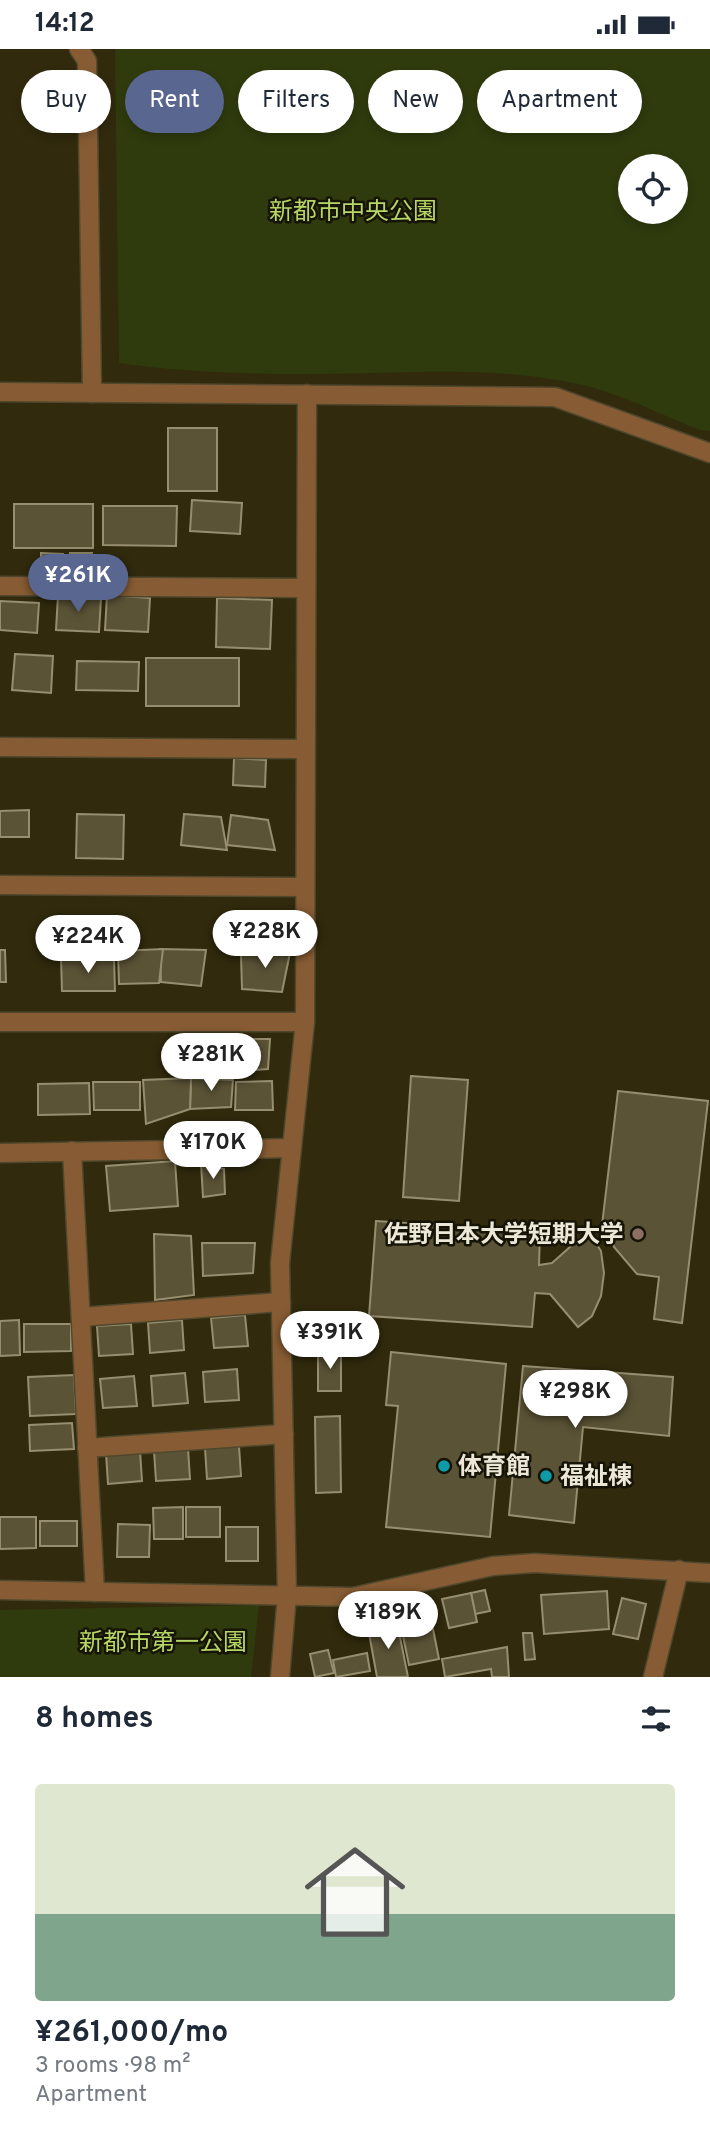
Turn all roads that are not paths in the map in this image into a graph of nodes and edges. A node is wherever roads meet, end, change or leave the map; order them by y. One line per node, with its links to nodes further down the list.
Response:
1 (79, 49): 3 (street)
2 (0, 392): 3 (street)
3 (92, 393): 4 (street)
4 (307, 394): 5 (street); 7 (street)
5 (710, 453)
6 (0, 586): 7 (street)
7 (305, 588): 9 (street)
8 (0, 747): 9 (street)
9 (303, 749): 11 (street)
10 (0, 885): 11 (street)
11 (305, 887): 13 (street)
12 (0, 1022): 13 (street)
13 (305, 1022): 14 (street)
14 (291, 1148): 15 (street); 17 (street)
15 (72, 1151): 16 (street); 18 (street)
16 (0, 1153)
17 (281, 1302): 18 (street); 19 (street)
18 (80, 1317): 20 (street)
19 (284, 1434): 20 (street); 25 (street)
20 (87, 1448): 24 (street)
21 (679, 1570): 22 (street); 25 (street); 27 (street)
22 (710, 1573)
23 (0, 1590): 24 (street)
24 (95, 1592): 25 (street)
25 (287, 1595): 26 (street)
26 (280, 1677)
27 (653, 1677)

